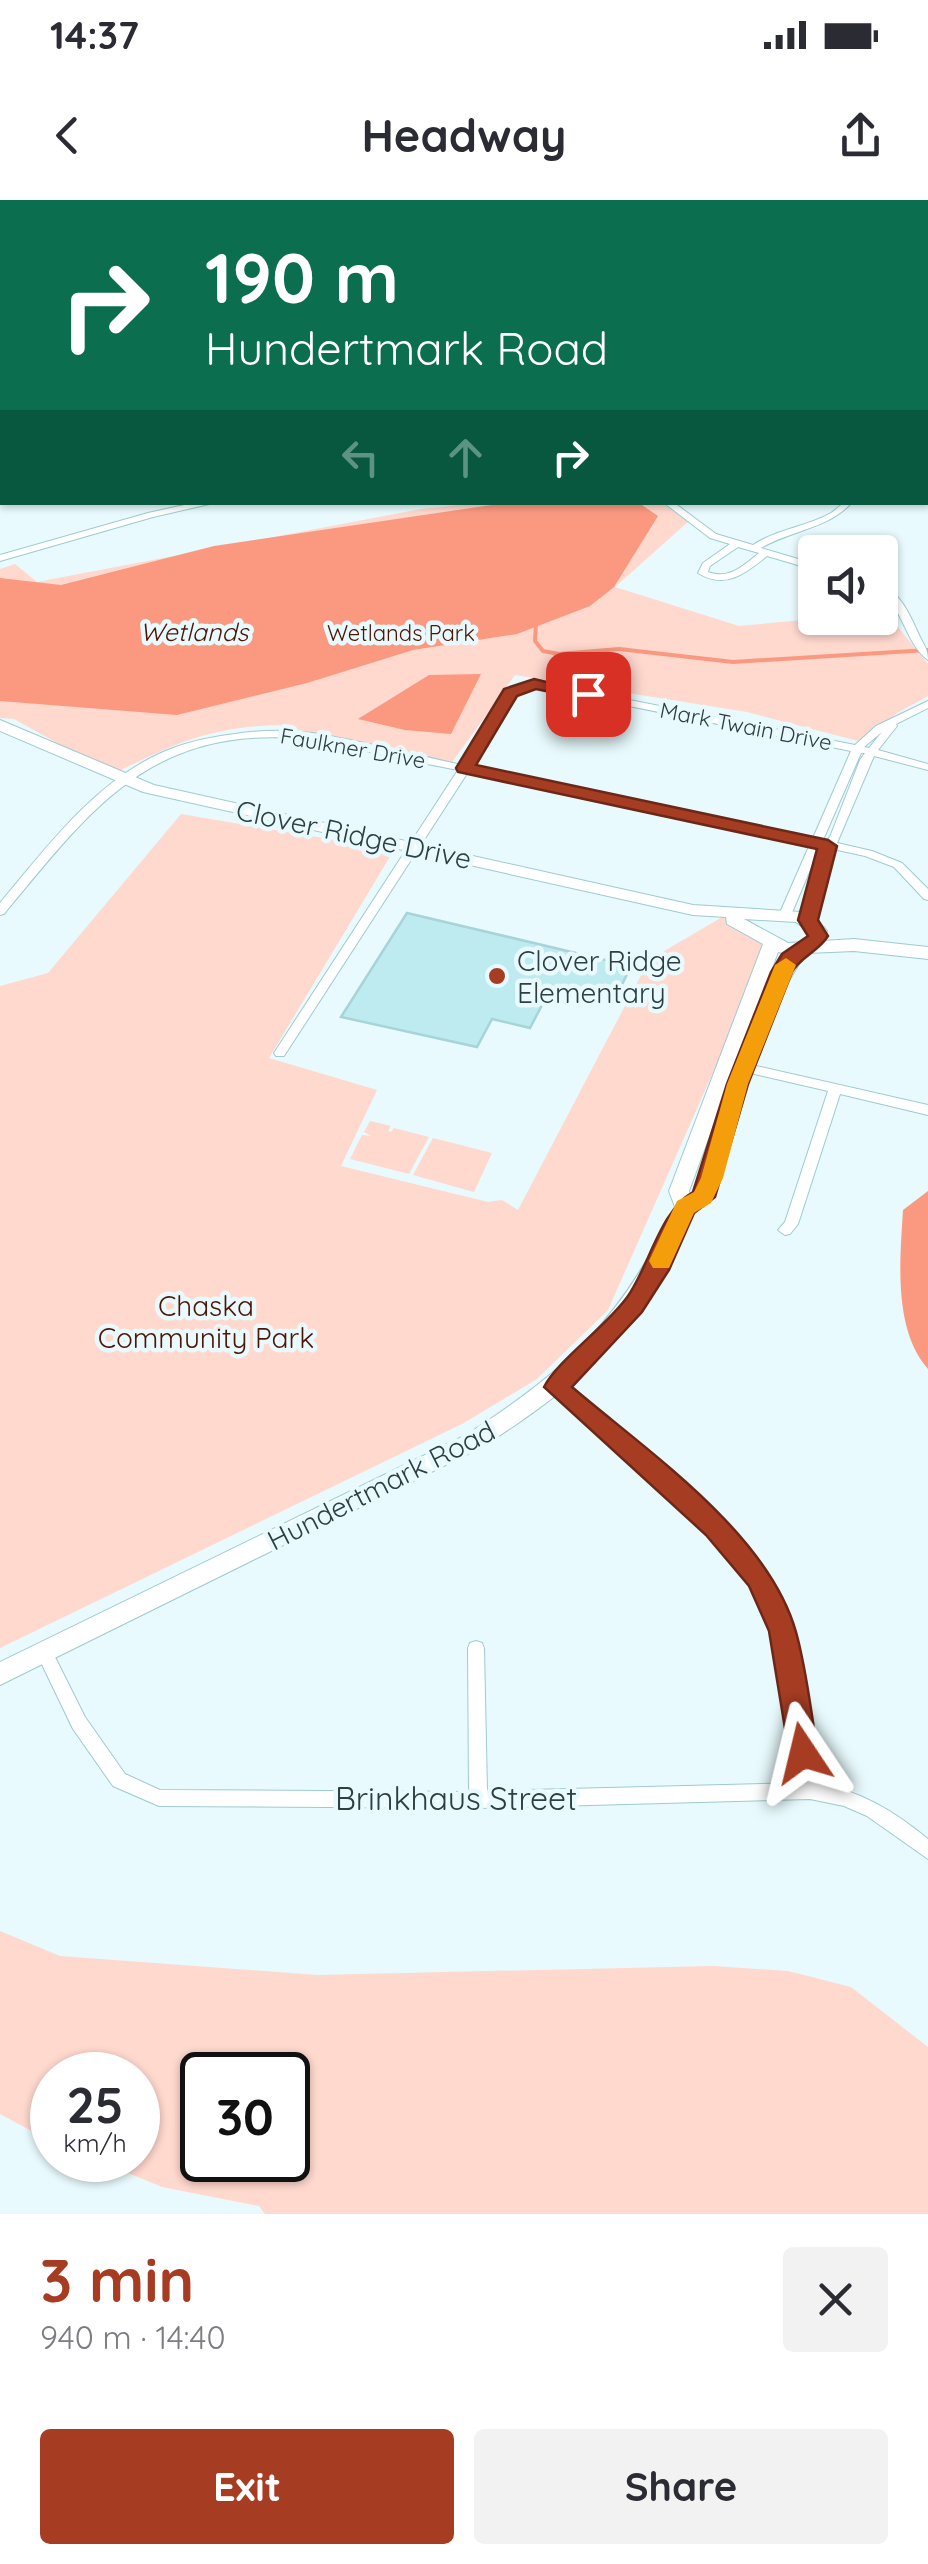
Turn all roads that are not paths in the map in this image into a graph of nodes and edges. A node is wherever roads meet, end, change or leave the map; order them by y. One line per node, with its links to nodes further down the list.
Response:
1 (141, 505): 5 (street)
2 (199, 505): 5 (street)
3 (671, 505): 6 (street)
4 (845, 505): 7 (street)
5 (151, 515): 9 (street)
6 (736, 544): 7 (street); 8 (street)
7 (753, 549): 8 (street)
8 (766, 552): 10 (street)
9 (0, 558)
10 (798, 562)
11 (898, 602): 12 (street)
12 (922, 634): 13 (street)
13 (928, 657)
14 (928, 704): 16 (street)
15 (0, 725): 19 (street, Clover Ridge Drive)
16 (864, 750): 17 (street, Mark Twain Drive); 18 (street, Mark Twain Drive); 20 (street)
17 (465, 768): 19 (street, Faulkner Drive); 20 (street, Faulkner Drive); 21 (street)
18 (928, 768)
19 (122, 778): 21 (street, Clover Ridge Drive); 23 (street, Faulkner Drive)
20 (822, 844): 22 (street, Faulkner Drive); 25 (street); 26 (street)
21 (411, 845): 24 (street, Clover Ridge Drive); 31 (street)
22 (928, 896)
23 (0, 912)
24 (717, 913): 25 (street, Clover Ridge Drive); 27 (street, Clover Ridge Drive)
25 (780, 917): 26 (street, Clover Ridge Drive); 27 (street)
26 (811, 923): 28 (street); 29 (street)
27 (768, 940): 29 (street, Clover Ridge Drive); 32 (street)
28 (854, 944): 29 (street); 30 (street)
29 (806, 948): 32 (street)
30 (928, 952)
31 (280, 1053)
32 (737, 1066): 33 (street); 36 (street, Hundertmark Road)
33 (836, 1088): 34 (street); 35 (street)
34 (928, 1110)
35 (785, 1230)
36 (556, 1387): 38 (street, Hundertmark Road); 40 (street)
37 (476, 1648): 41 (street)
38 (44, 1652): 39 (street, Hundertmark Road); 41 (street, Brinkhaus Street)
39 (0, 1674)
40 (810, 1792): 41 (street, Brinkhaus Street); 42 (street, Brinkhaus Street)
41 (478, 1800)
42 (928, 1850)

